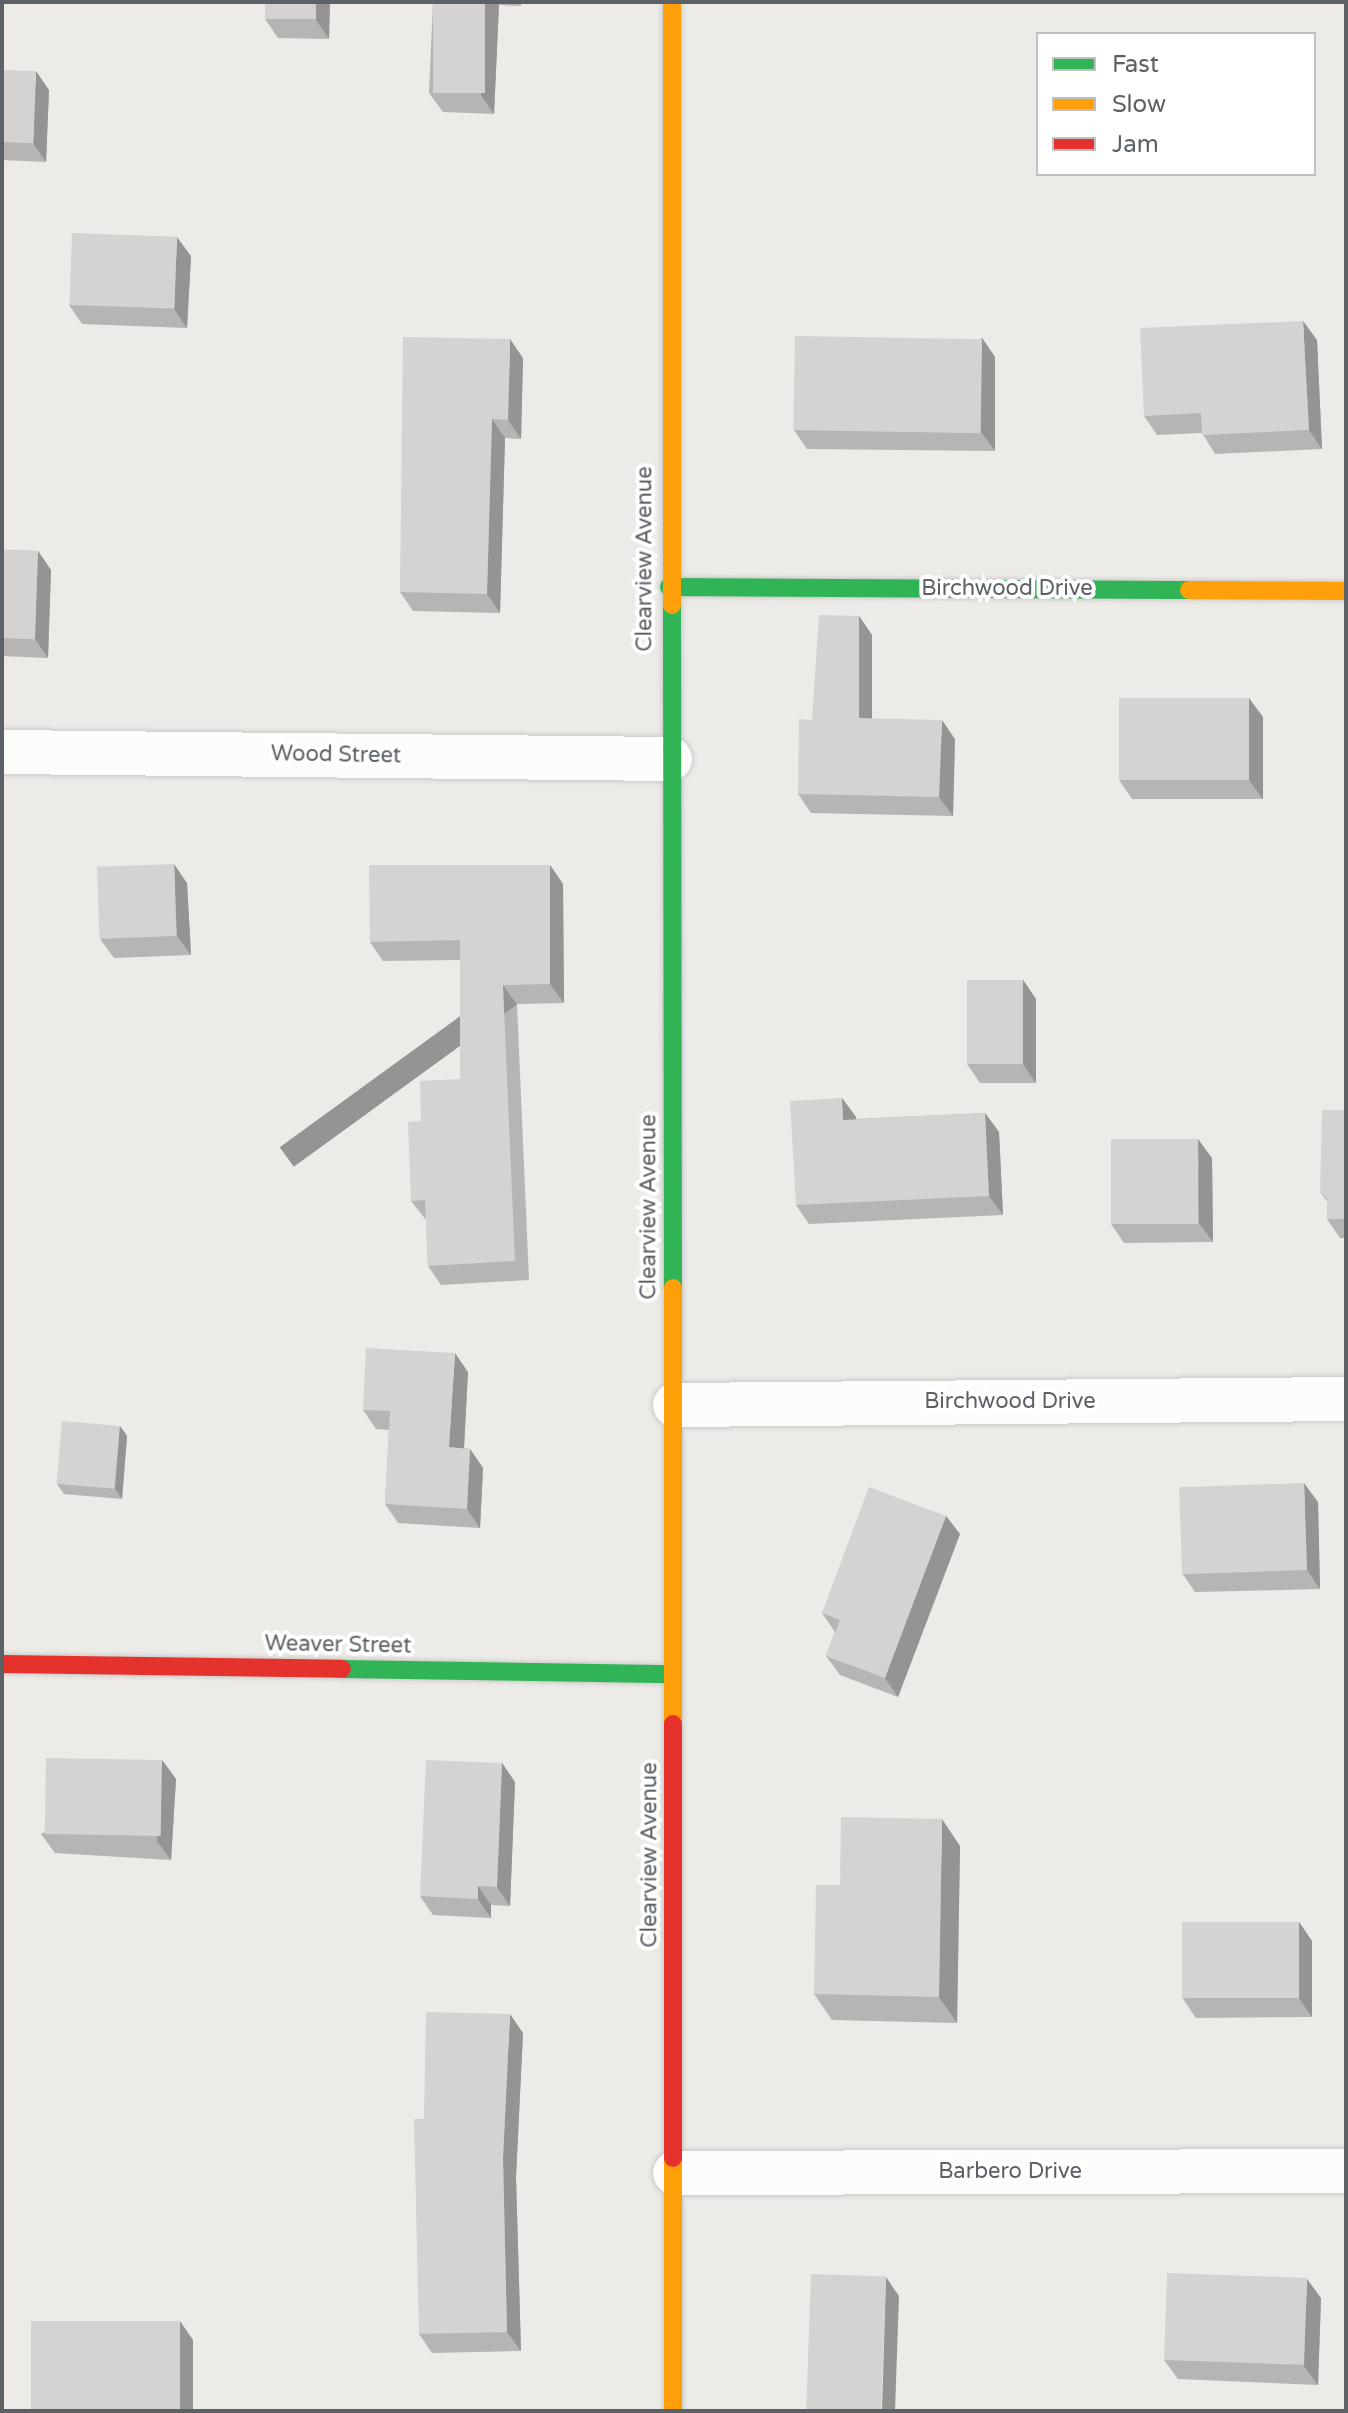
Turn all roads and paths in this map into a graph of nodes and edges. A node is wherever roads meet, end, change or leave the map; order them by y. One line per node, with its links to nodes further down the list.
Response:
1 (672, 2): 2 (street, Clearview Avenue)
2 (669, 587): 3 (street, Birchwood Drive); 5 (street, Clearview Avenue)
3 (1346, 591)
4 (2, 752): 5 (street, Wood Street)
5 (670, 759): 7 (street, Clearview Avenue)
6 (1346, 1399): 7 (street, Birchwood Drive)
7 (675, 1405): 9 (street, Clearview Avenue)
8 (2, 1664): 9 (street, Weaver Street)
9 (673, 1674): 11 (street, Clearview Avenue)
10 (1346, 2171): 11 (street, Barbero Drive)
11 (675, 2173): 12 (street, Clearview Avenue)
12 (673, 2411)

